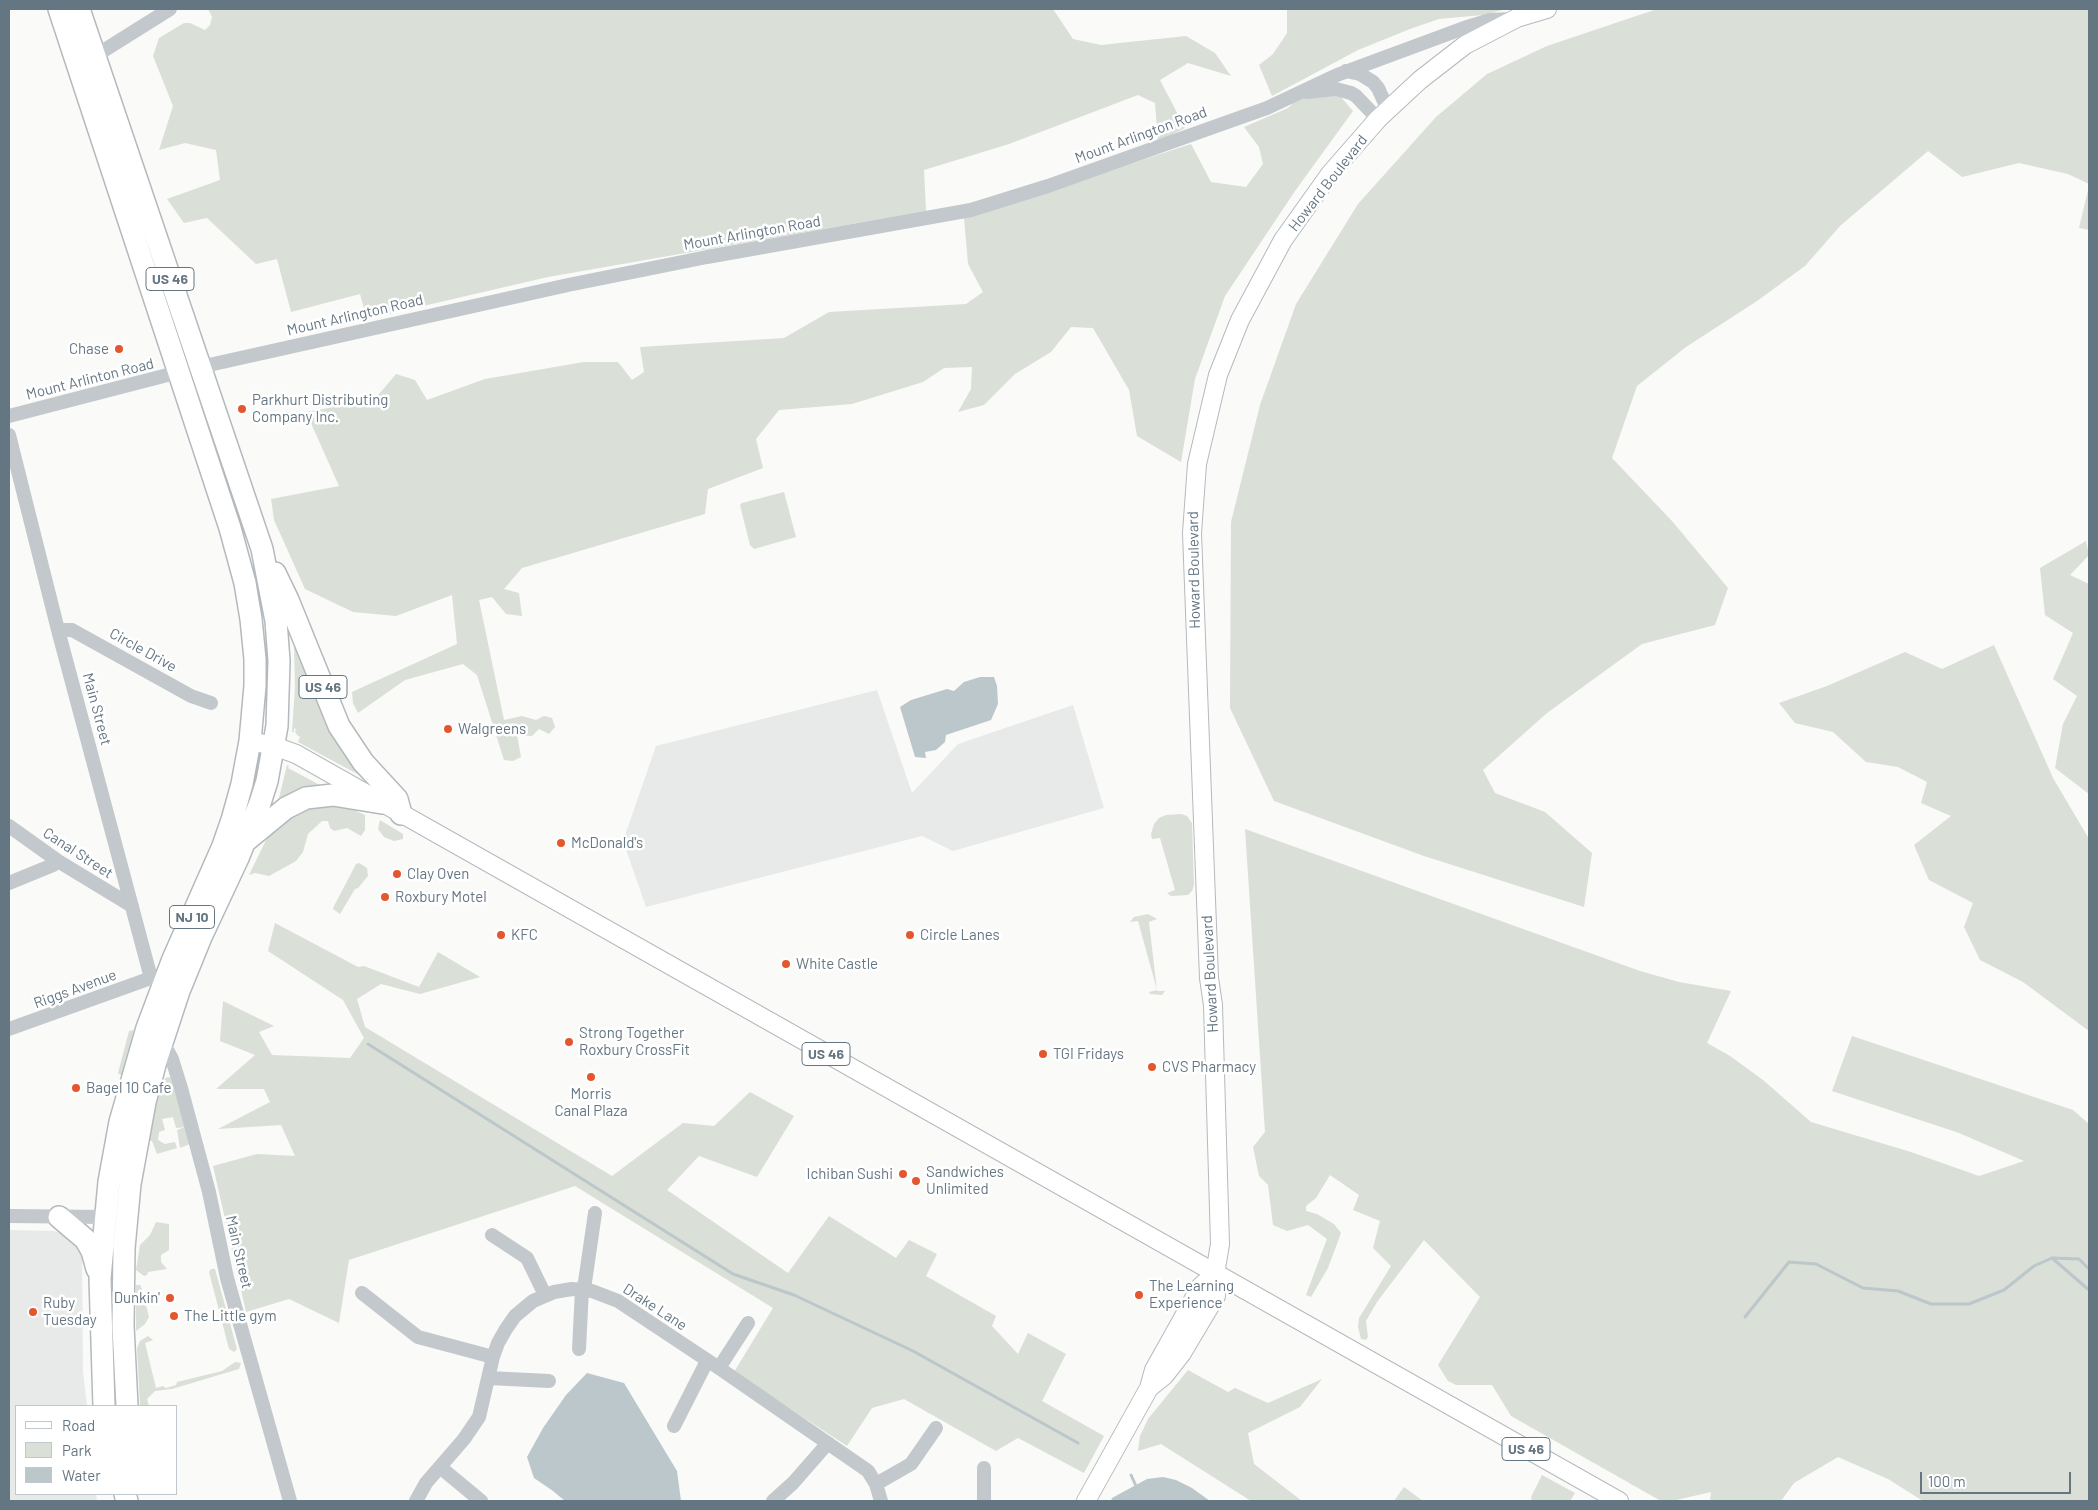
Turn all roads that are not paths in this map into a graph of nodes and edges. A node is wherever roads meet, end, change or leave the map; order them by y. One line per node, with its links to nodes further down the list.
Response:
1 (59, 9): 11 (highway, US 46)
2 (79, 9): 6 (highway, US 46)
3 (170, 9): 6 (street)
4 (1547, 9): 5 (main road, Howard Boulevard)
5 (1517, 18): 7 (street, Mount Arlington Road); 9 (main road, Howard Boulevard)
6 (95, 56): 10 (highway, US 46)
7 (1346, 71): 8 (street, Mount Arlington Road); 9 (street)
8 (1299, 93): 9 (street, Mount Arlington Road); 10 (street, Mount Arlington Road)
9 (1383, 115): 35 (main road, Howard Boulevard)
10 (200, 367): 14 (highway, US 46)
11 (179, 372): 12 (street, Mount Arlinton Road); 17 (highway, US 46)
12 (9, 416)
13 (9, 435): 15 (street, Main Street)
14 (262, 549): 18 (highway, NJ 10); 20 (highway, US 46)
15 (58, 630): 16 (street, Circle Drive); 25 (street, Main Street)
16 (211, 703)
17 (250, 741): 18 (main road, US 46); 26 (highway, NJ 10)
18 (274, 746): 19 (main road, US 46); 22 (highway, NJ 10)
19 (382, 803): 20 (main road, US 46); 22 (highway)
20 (401, 814): 35 (main road, US 46)
21 (9, 826): 23 (street, Canal Street)
22 (245, 842): 28 (highway, NJ 10)
23 (58, 861): 24 (street); 25 (street, Canal Street)
24 (9, 883)
25 (132, 906): 26 (street, Main Street)
26 (158, 981): 27 (street, Riggs Avenue); 33 (highway, NJ 10)
27 (9, 1029)
28 (162, 1041): 29 (highway, NJ 10); 55 (street, Main Street)
29 (130, 1191): 33 (street); 48 (highway, NJ 10)
30 (596, 1213): 37 (street)
31 (9, 1216): 32 (street)
32 (59, 1217): 33 (street); 36 (highway)
33 (105, 1217): 36 (highway, NJ 10); 47 (highway)
34 (492, 1235): 39 (street)
35 (1215, 1274): 61 (main road, Howard Boulevard); 62 (main road, US 46)
36 (100, 1278): 46 (highway, NJ 10)
37 (582, 1290): 39 (street, Drake Lane); 41 (street); 43 (street, Drake Lane)
38 (362, 1293): 42 (street)
39 (545, 1295): 42 (street, Drake Lane)
40 (748, 1323): 43 (street)
41 (579, 1349)
42 (493, 1357): 44 (street, Drake Lane)
43 (713, 1364): 49 (street); 51 (street, Drake Lane)
44 (489, 1378): 45 (street); 52 (street, Drake Lane)
45 (549, 1381)
46 (104, 1405)
47 (115, 1405)
48 (126, 1405)
49 (674, 1426)
50 (936, 1428): 54 (street)
51 (828, 1443): 54 (street, Drake Lane); 58 (street)
52 (440, 1467): 56 (street, Drake Lane); 57 (street)
53 (984, 1468): 60 (street)
54 (876, 1484): 59 (street, Drake Lane)
55 (290, 1501)
56 (416, 1501)
57 (481, 1501)
58 (773, 1501)
59 (881, 1501)
60 (984, 1501)
61 (1086, 1501)
62 (1619, 1501)

